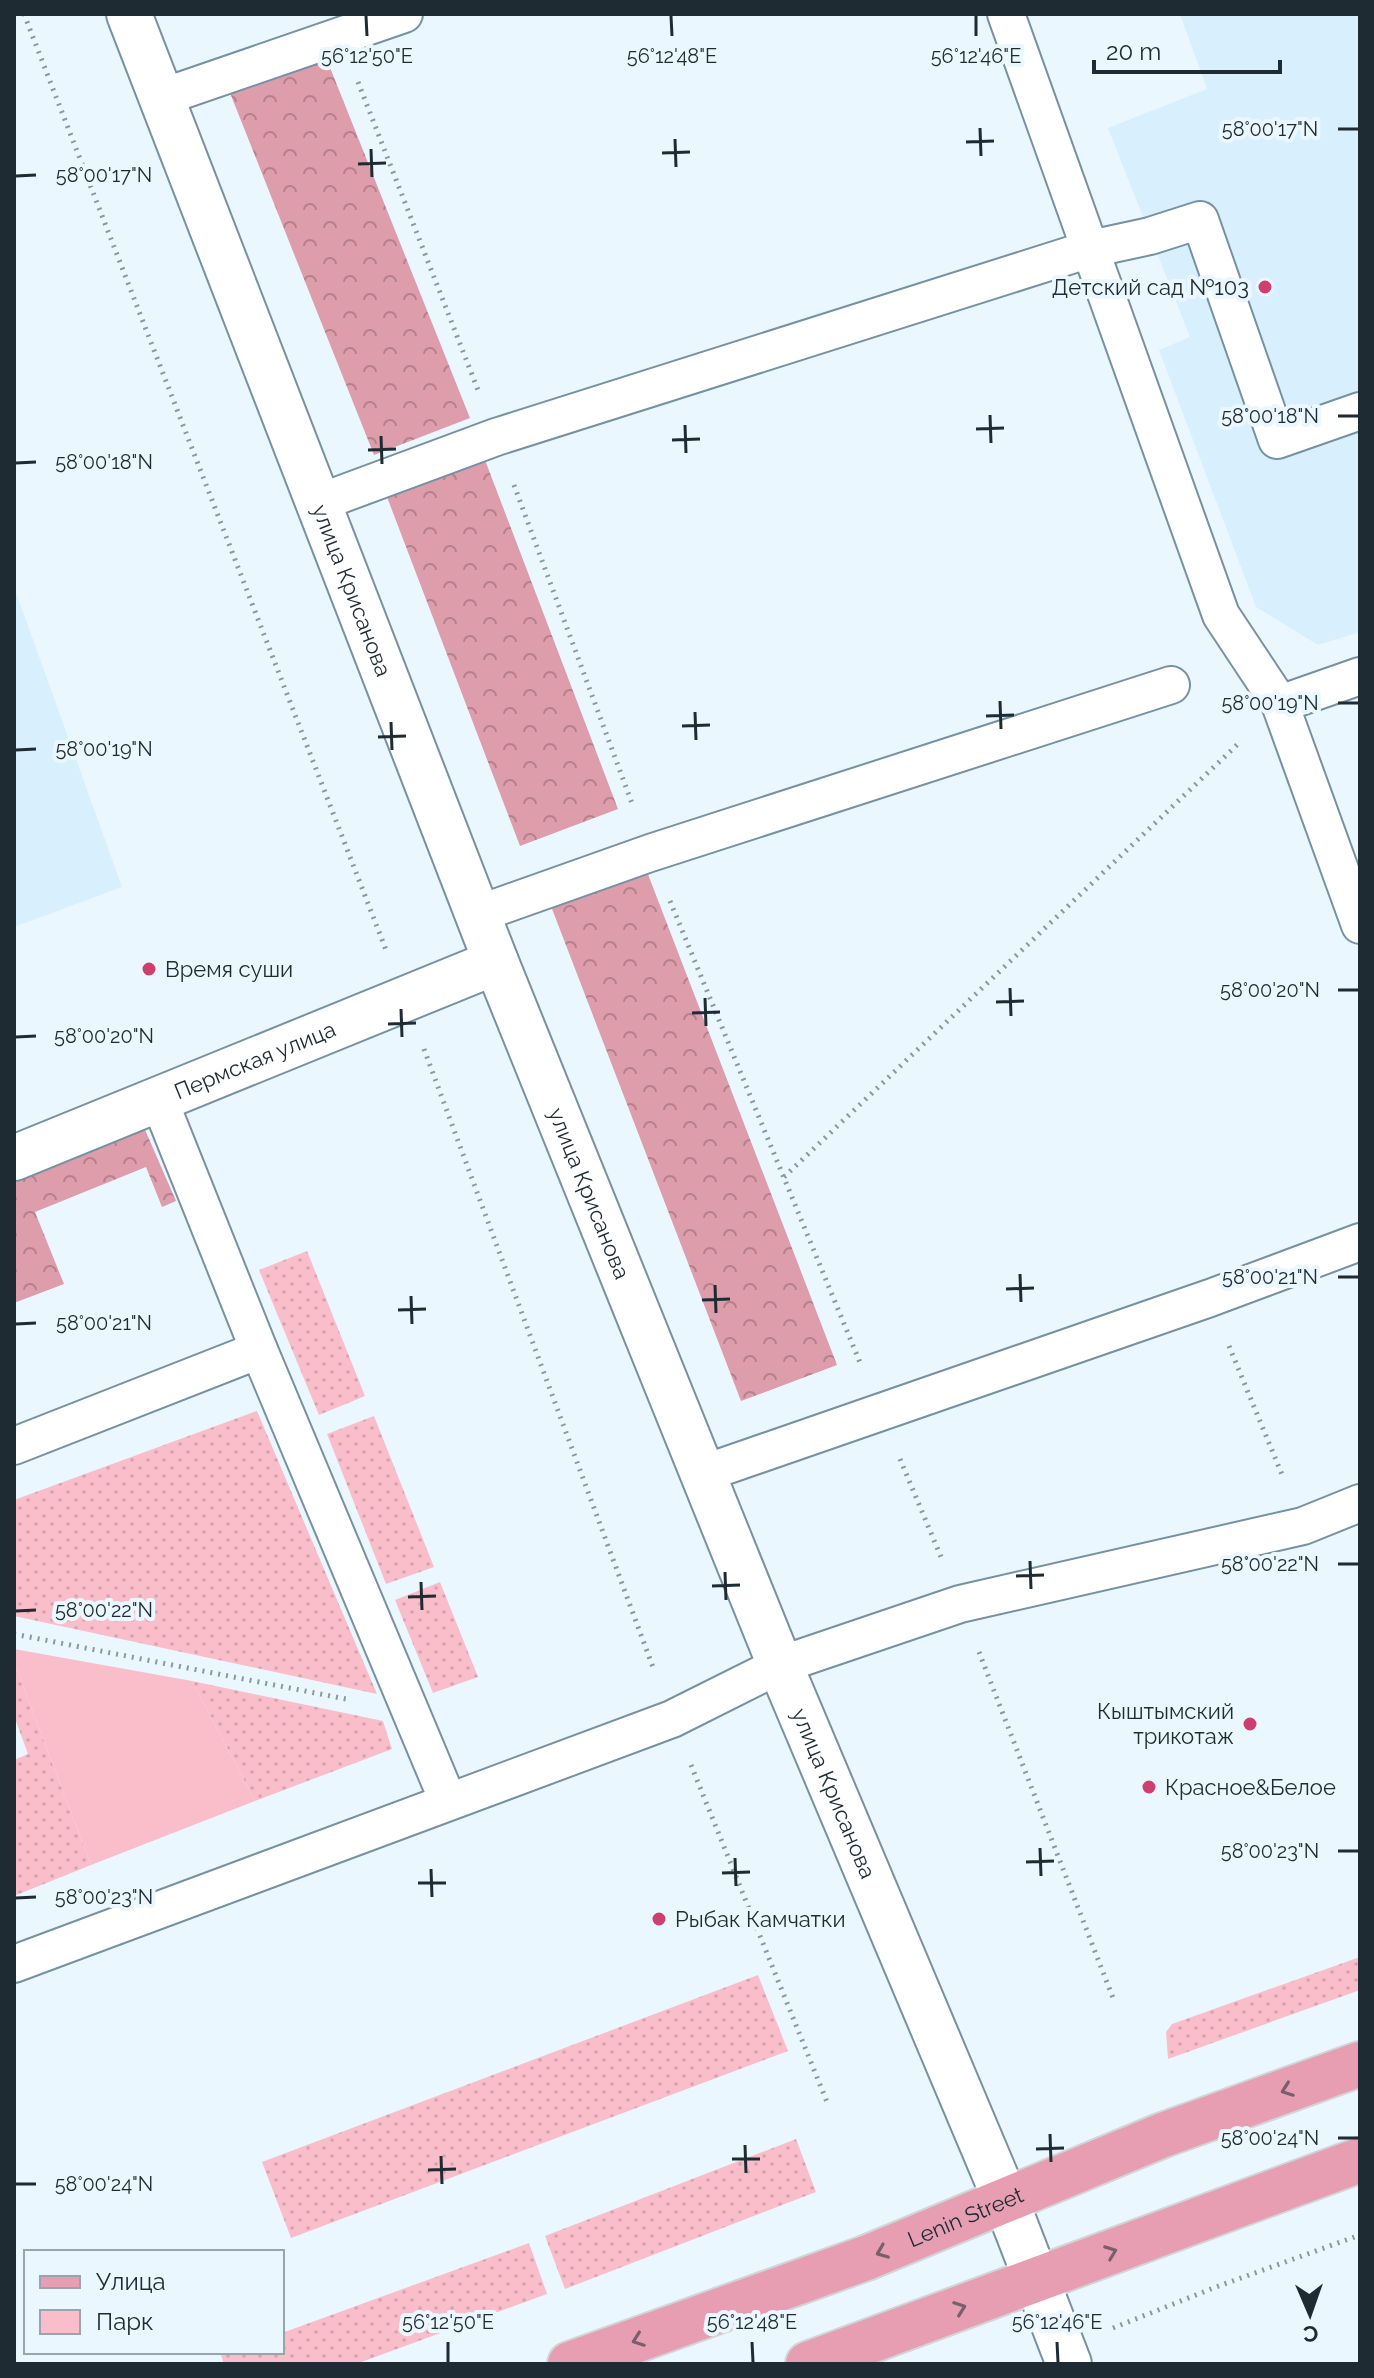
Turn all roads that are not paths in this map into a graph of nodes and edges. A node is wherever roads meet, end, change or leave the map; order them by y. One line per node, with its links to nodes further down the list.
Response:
1 (129, 14): 4 (main road, улица Крисанова)
2 (404, 14): 4 (lane)
3 (1006, 14): 5 (lane)
4 (160, 98): 7 (main road, улица Крисанова)
5 (1090, 249): 6 (lane); 7 (lane); 10 (lane)
6 (1360, 411)
7 (318, 503): 11 (main road, улица Крисанова)
8 (1360, 676): 10 (lane)
9 (1171, 685): 11 (lane)
10 (1280, 704): 12 (lane)
11 (478, 914): 13 (main road, улица Крисанова)
12 (1360, 925)
13 (496, 962): 14 (main road, Пермская улица); 19 (main road, улица Крисанова)
14 (159, 1100): 15 (main road, Пермская улица); 17 (lane)
15 (14, 1158)
16 (1360, 1242): 19 (lane)
17 (259, 1350): 18 (lane); 22 (lane)
18 (14, 1446)
19 (702, 1474): 21 (main road, улица Крисанова)
20 (1360, 1503): 21 (lane)
21 (780, 1665): 22 (lane); 26 (main road, улица Крисанова)
22 (448, 1801): 23 (lane)
23 (14, 1964)
24 (1360, 2064): 26 (main road, Lenin Street, one-way to 26)
25 (1360, 2160): 27 (main road, one-way to 25)
26 (1006, 2201): 27 (main road, улица Крисанова); 28 (main road, Lenin Street, one-way to 28)
27 (1038, 2279): 29 (main road, one-way to 27); 30 (main road, улица Крисанова)
28 (570, 2364)
29 (808, 2364)
30 (1069, 2364)

